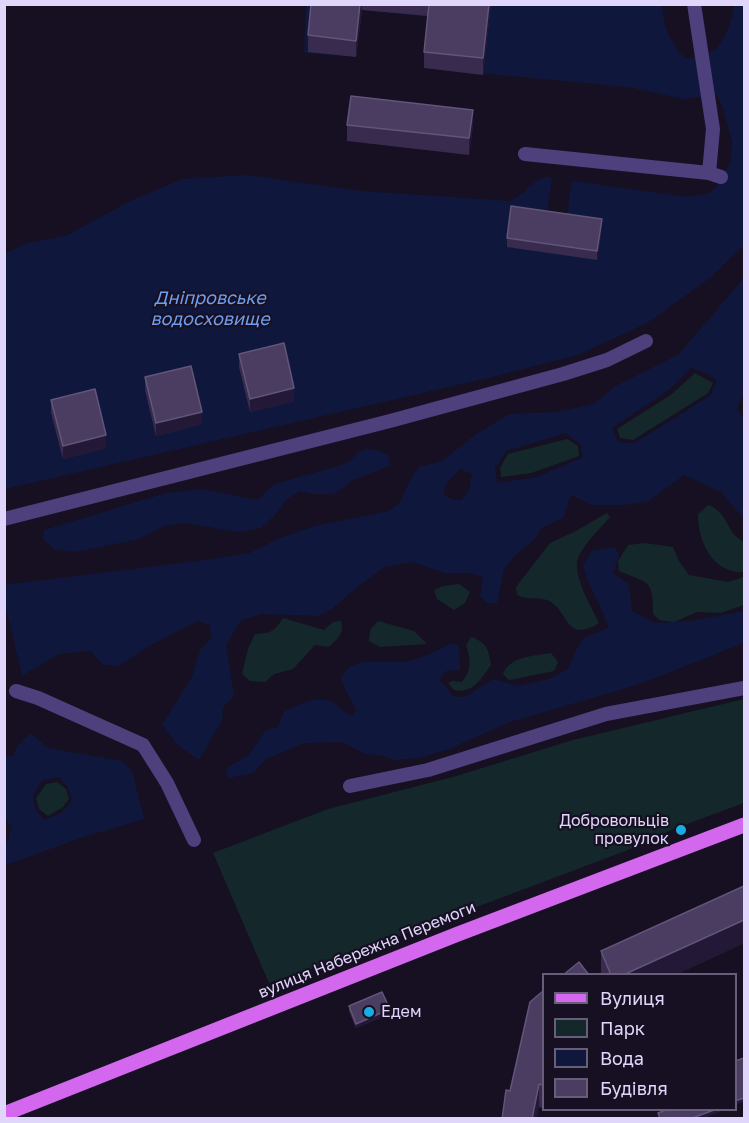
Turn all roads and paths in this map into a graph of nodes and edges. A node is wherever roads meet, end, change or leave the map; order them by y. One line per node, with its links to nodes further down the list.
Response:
1 (694, 4): 2 (street)
2 (525, 154)
3 (646, 341): 4 (street)
4 (4, 519)
5 (744, 688): 7 (street)
6 (16, 691): 9 (street)
7 (350, 786)
8 (744, 825): 10 (main road, вулиця Набережна Перемоги)
9 (194, 840)
10 (4, 1114)

